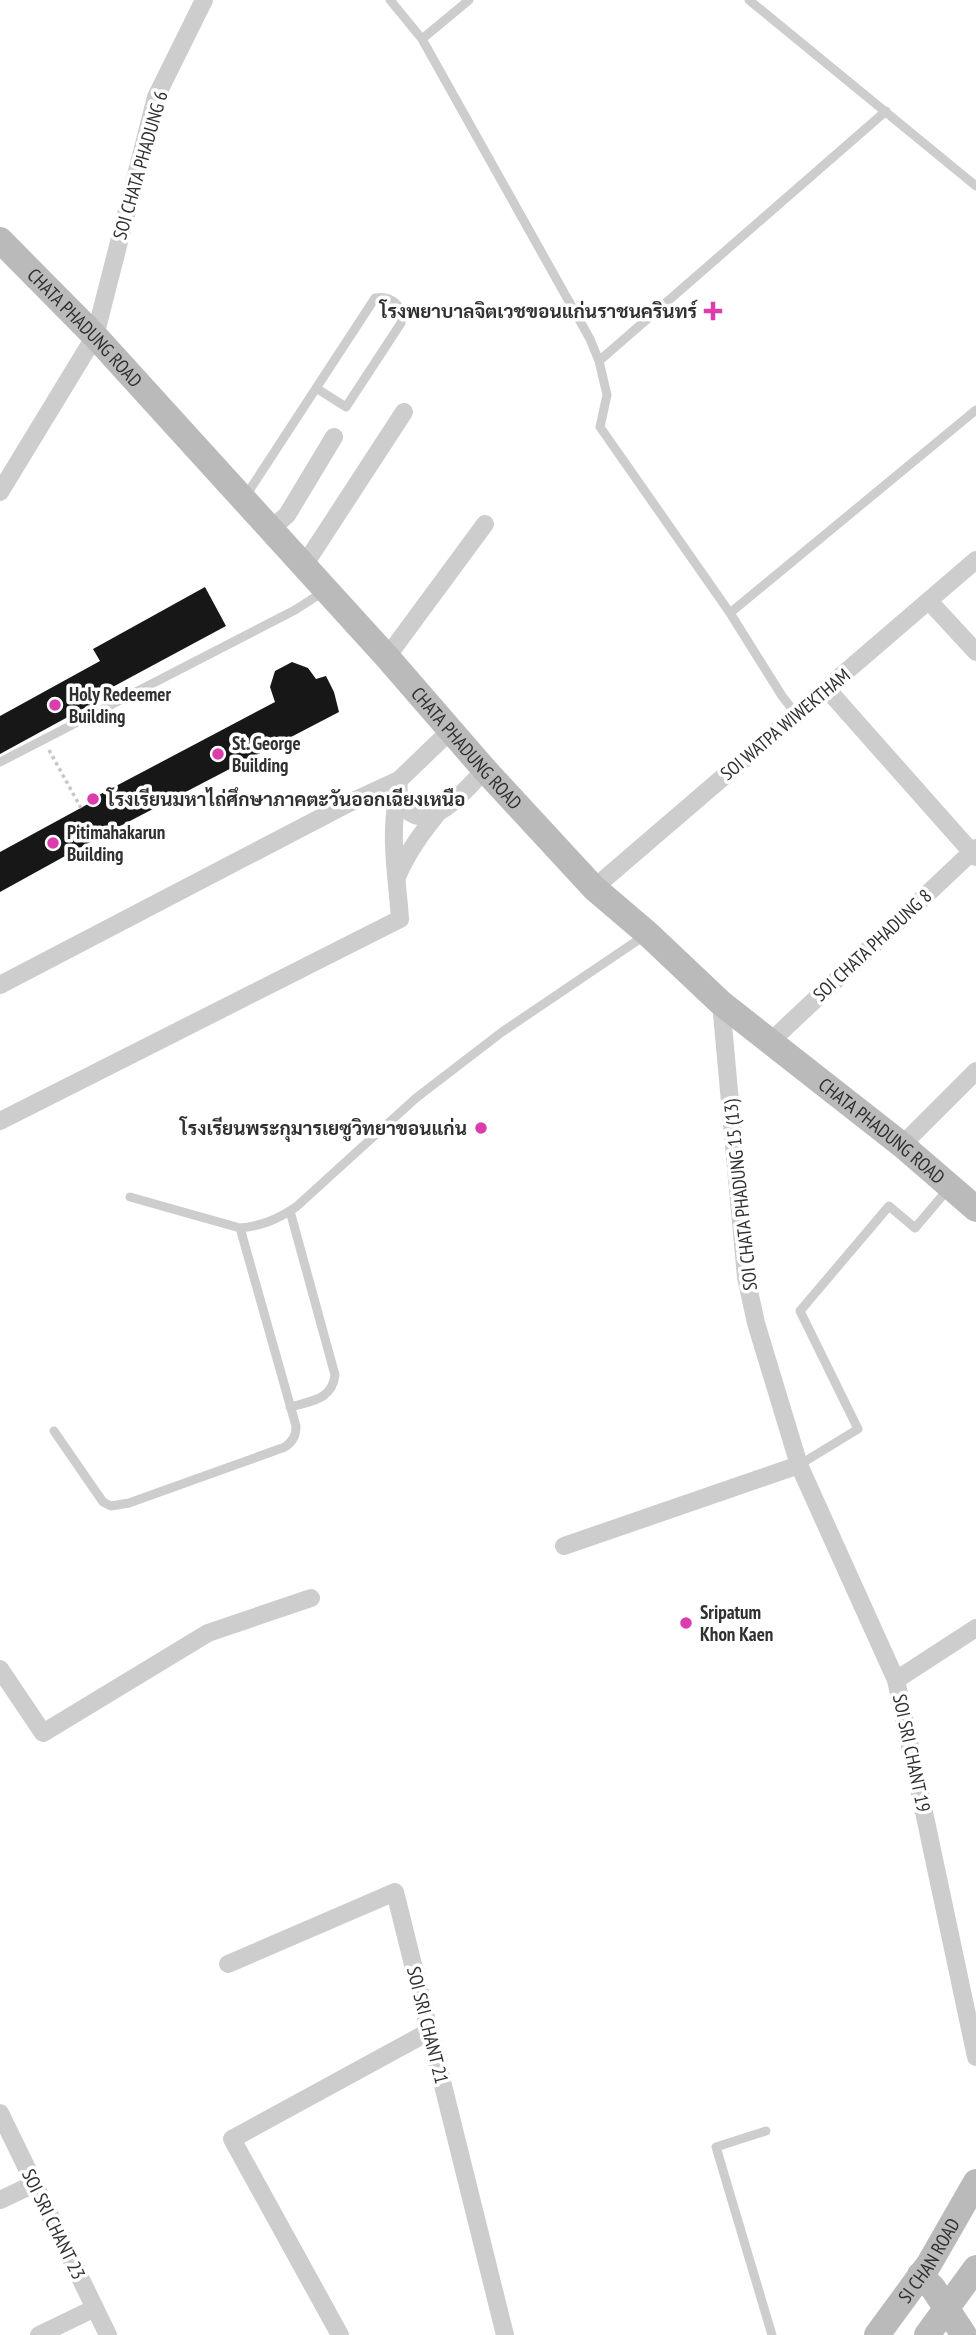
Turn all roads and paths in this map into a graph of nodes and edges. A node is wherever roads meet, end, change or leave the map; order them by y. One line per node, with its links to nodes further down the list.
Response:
1 (204, 0): 9 (street, SOI CHATA PHADUNG 6)
2 (390, 0): 5 (lane)
3 (469, 0): 5 (lane)
4 (749, 0): 6 (lane)
5 (422, 39): 10 (lane)
6 (886, 111): 7 (lane); 10 (lane)
7 (976, 186)
8 (0, 240): 9 (street, CHATA PHADUNG ROAD)
9 (95, 336): 15 (street, SOI CHATA PHADUNG 6); 16 (street, CHATA PHADUNG ROAD)
10 (599, 361): 23 (lane)
11 (316, 388): 11 (lane); 16 (lane)
12 (976, 410): 23 (lane)
13 (404, 412): 20 (street)
14 (334, 437): 18 (street)
15 (0, 492)
16 (243, 500): 18 (street, CHATA PHADUNG ROAD)
17 (485, 524): 25 (street)
18 (270, 530): 20 (street, CHATA PHADUNG ROAD)
19 (976, 560): 22 (street, SOI WATPA WIWEKTHAM)
20 (303, 567): 21 (street, CHATA PHADUNG ROAD)
21 (325, 592): 25 (street, CHATA PHADUNG ROAD); 29 (lane)
22 (929, 601): 24 (street); 26 (street, SOI WATPA WIWEKTHAM)
23 (730, 613): 27 (lane)
24 (976, 652)
25 (387, 657): 28 (street, CHATA PHADUNG ROAD)
26 (827, 689): 27 (street, SOI WATPA WIWEKTHAM); 35 (street)
27 (796, 714): 37 (street, SOI WATPA WIWEKTHAM)
28 (450, 731): 31 (street, CHATA PHADUNG ROAD); 32 (street)
29 (43, 740): 30 (lane); 33 (path)
30 (0, 762)
31 (485, 770): 34 (street); 37 (street, CHATA PHADUNG ROAD)
32 (399, 787): 34 (street); 36 (street); 39 (street)
33 (81, 808)
34 (438, 814): 36 (street)
35 (974, 852): 41 (street, SOI CHATA PHADUNG 8)
36 (397, 877): 43 (street)
37 (594, 888): 38 (street, CHATA PHADUNG ROAD)
38 (648, 933): 40 (street, CHATA PHADUNG ROAD); 48 (lane)
39 (0, 985)
40 (721, 1003): 41 (street, CHATA PHADUNG ROAD); 52 (street, SOI CHATA PHADUNG 15 (13))
41 (769, 1043): 44 (street, CHATA PHADUNG ROAD)
42 (976, 1071): 44 (street)
43 (0, 1121)
44 (902, 1145): 45 (street, CHATA PHADUNG ROAD)
45 (950, 1187): 47 (street, CHATA PHADUNG ROAD); 52 (lane)
46 (130, 1197): 49 (lane)
47 (976, 1209)
48 (289, 1211): 49 (lane); 50 (lane)
49 (240, 1228): 50 (lane)
50 (290, 1407): 51 (lane)
51 (54, 1431)
52 (799, 1465): 53 (street); 57 (street, SOI SRI CHANT 19)
53 (564, 1546)
54 (311, 1598): 56 (street)
55 (976, 1628): 57 (street)
56 (0, 1669)
57 (896, 1680): 60 (street, SOI SRI CHANT 19)
58 (228, 1964): 59 (street, SOI SRI CHANT 21)
59 (430, 2031): 72 (street); 73 (street, SOI SRI CHANT 21)
60 (976, 2057)
61 (0, 2113): 64 (street, SOI SRI CHANT 23)
62 (766, 2131): 74 (lane)
63 (976, 2182): 67 (street, SI CHAN ROAD)
64 (34, 2184): 65 (street); 68 (street, SOI SRI CHANT 23)
65 (0, 2200)
66 (976, 2268): 69 (street)
67 (920, 2274): 69 (street); 75 (street, SI CHAN ROAD)
68 (95, 2308): 70 (street); 71 (street, SOI SRI CHANT 23)
69 (947, 2308): 76 (street); 77 (street)
70 (40, 2335)
71 (108, 2335)
72 (340, 2335)
73 (505, 2335)
74 (772, 2335)
75 (877, 2335)
76 (927, 2335)
77 (964, 2335)

